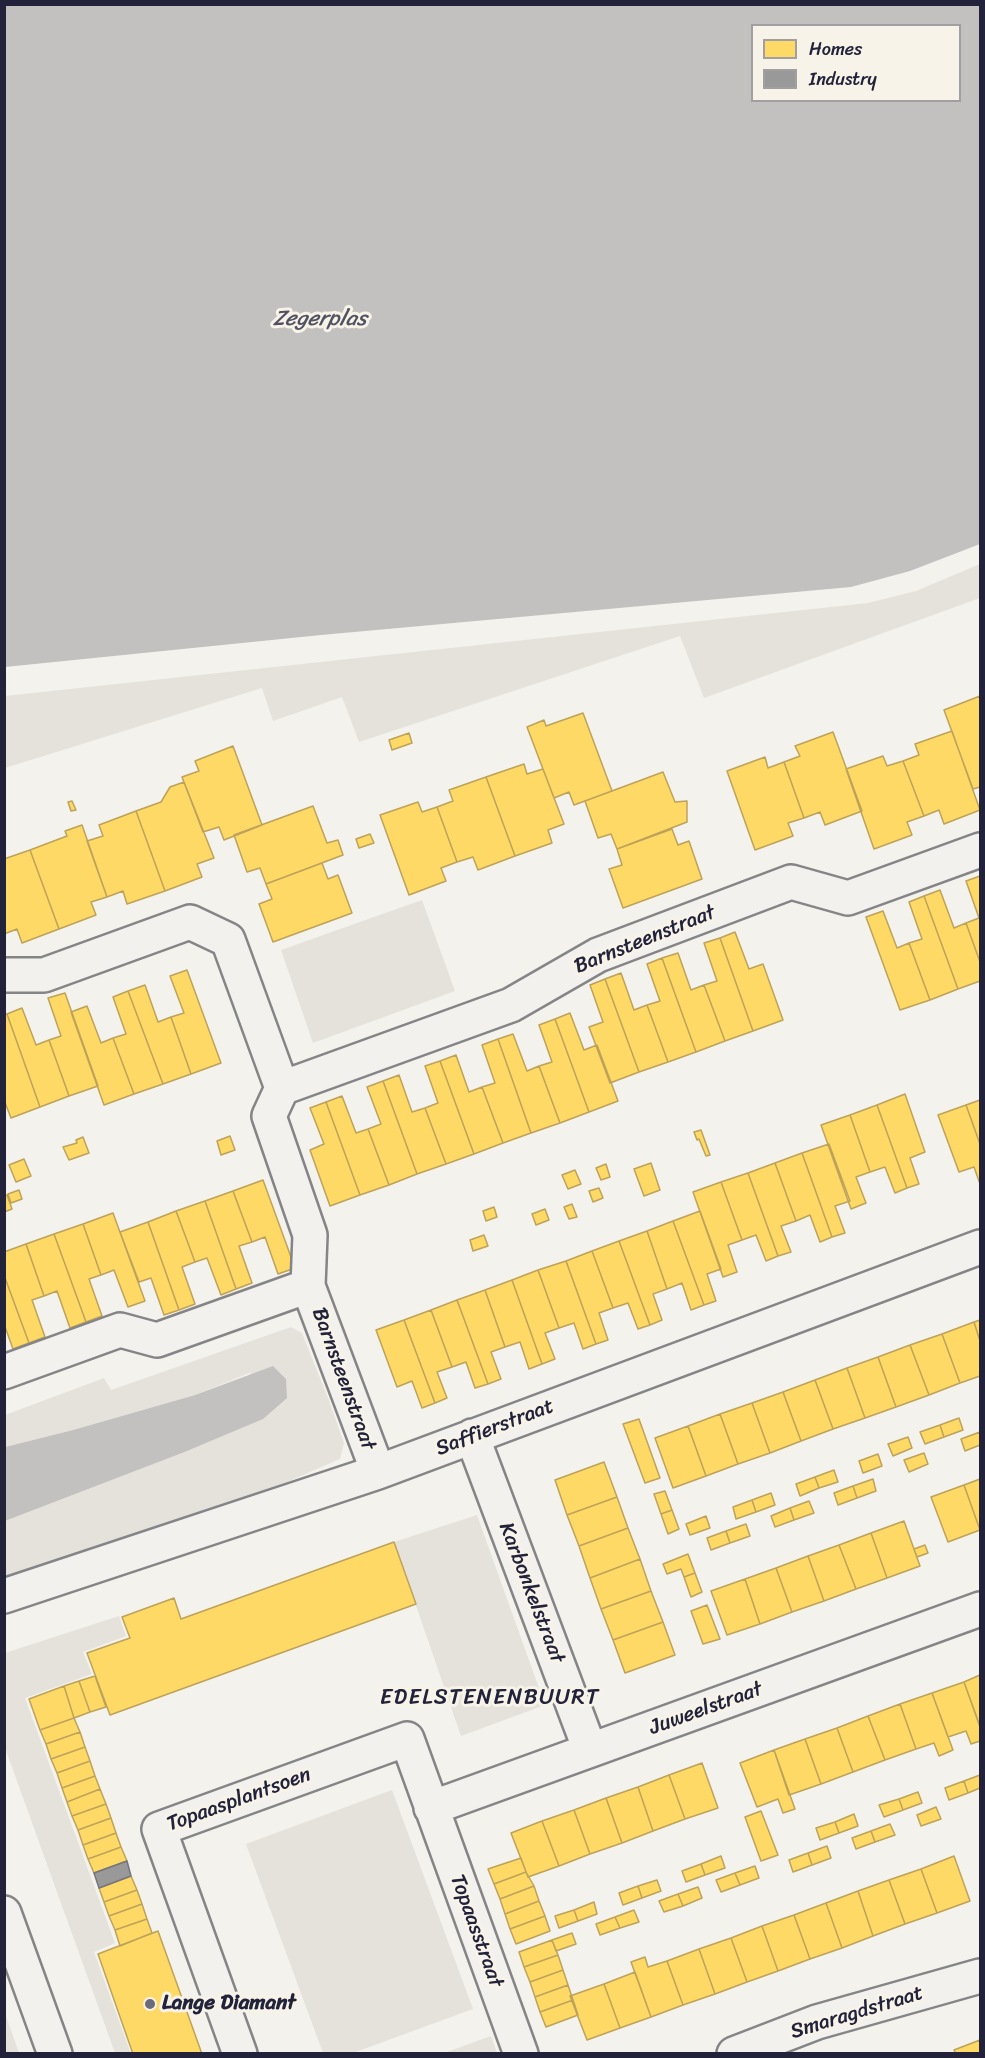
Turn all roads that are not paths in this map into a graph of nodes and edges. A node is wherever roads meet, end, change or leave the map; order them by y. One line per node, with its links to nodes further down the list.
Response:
1 (981, 850): 3 (street, Barnsteenstraat)
2 (4, 975): 3 (street)
3 (282, 1088): 5 (street, Barnsteenstraat)
4 (981, 1246): 7 (street, Saffierstraat)
5 (308, 1286): 6 (street, Barnsteenstraat); 8 (street, Barnsteenstraat)
6 (4, 1372)
7 (472, 1436): 8 (street, Saffierstraat); 11 (street, Karbonkelstraat)
8 (378, 1472): 9 (street, Saffierstraat)
9 (4, 1596)
10 (981, 1609): 11 (street, Juweelstraat)
11 (590, 1750): 12 (street, Juweelstraat)
12 (431, 1808): 16 (street, Topaasplantsoen); 17 (street, Topaasstraat)
13 (4, 1913): 15 (street)
14 (981, 1976): 18 (street, Smaragdstraat)
15 (55, 2054)
16 (240, 2054)
17 (521, 2054)
18 (734, 2054)

